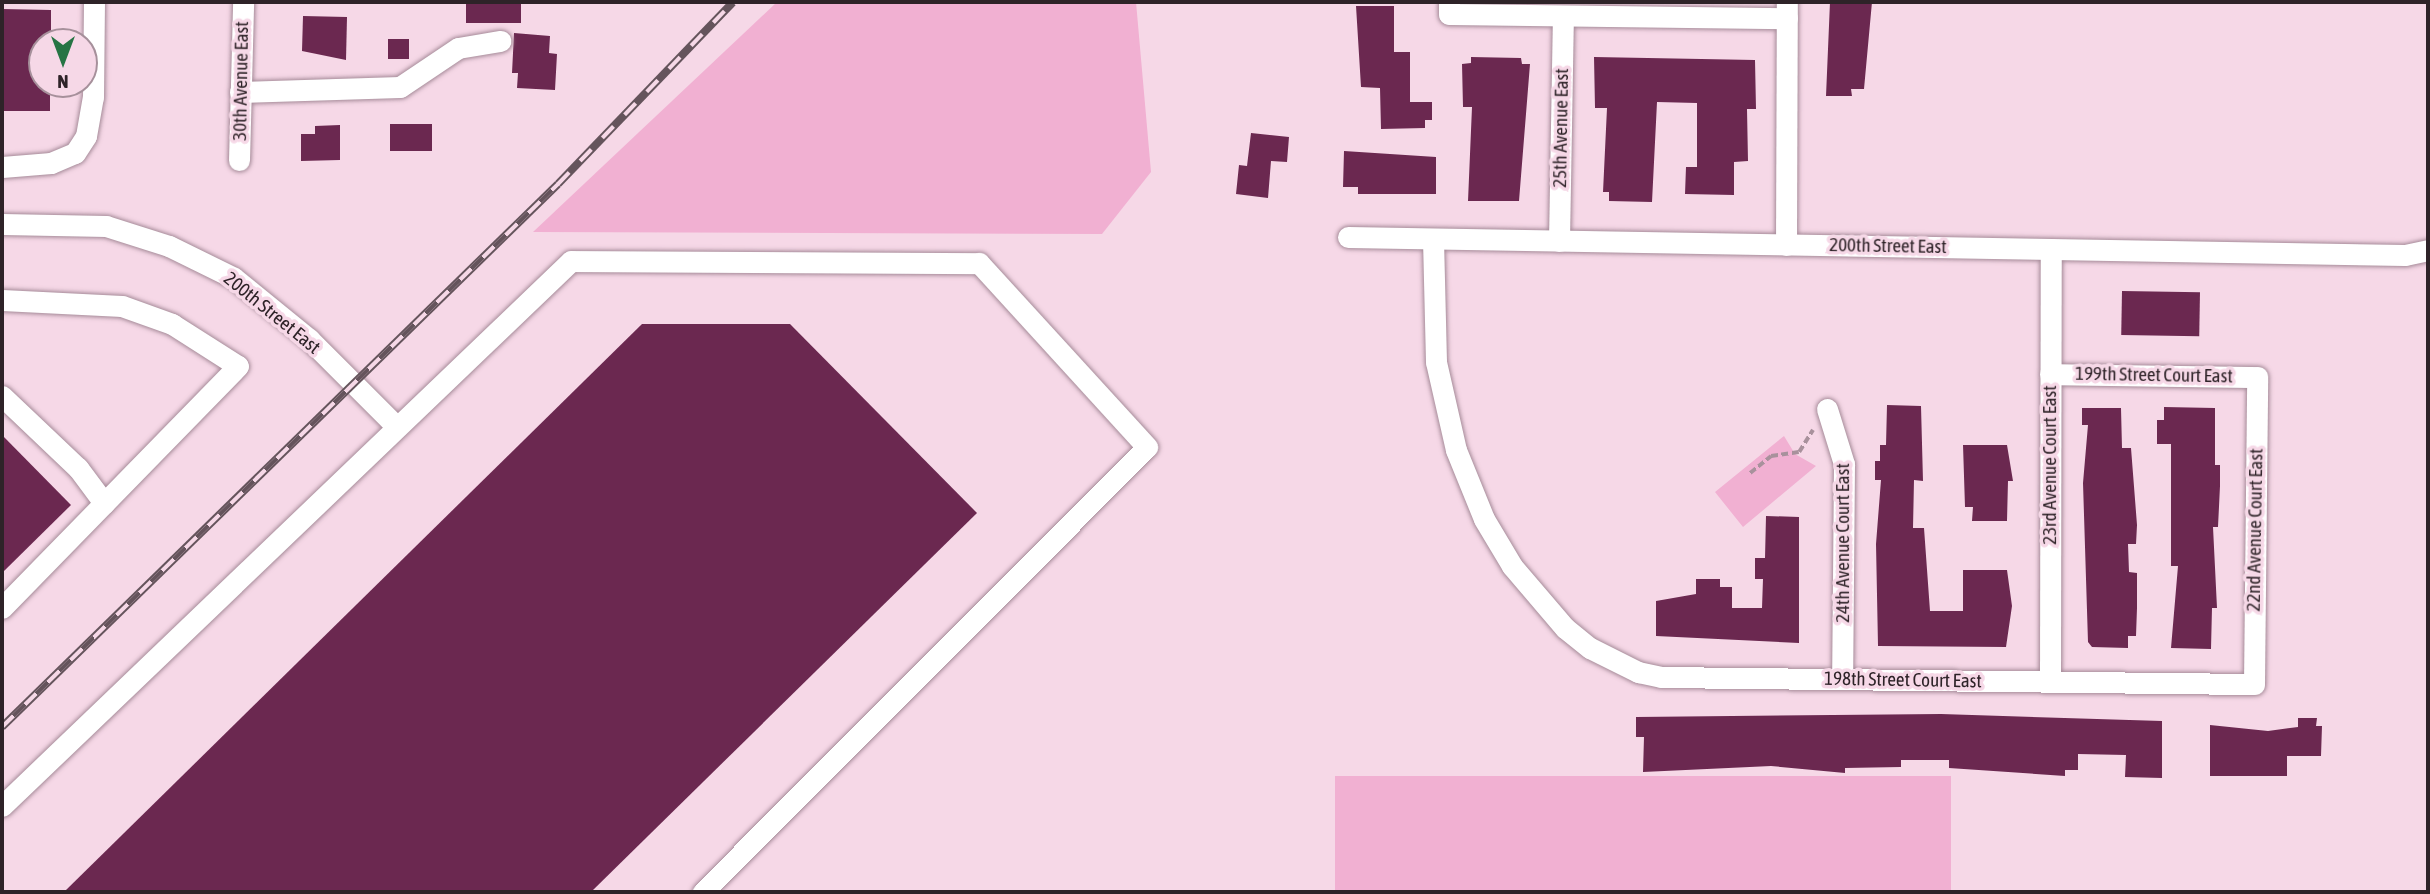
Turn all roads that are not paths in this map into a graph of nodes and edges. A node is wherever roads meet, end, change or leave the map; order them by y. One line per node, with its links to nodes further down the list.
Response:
1 (94, 2): 9 (street)
2 (243, 2): 7 (street, 30th Avenue East)
3 (1449, 8): 5 (street)
4 (1787, 10): 5 (street); 14 (street)
5 (1563, 16): 13 (street, 25th Avenue East)
6 (500, 41): 7 (street)
7 (240, 92): 8 (street, 30th Avenue East)
8 (239, 160)
9 (2, 167)
10 (2, 225): 22 (street, 200th Street East)
11 (1348, 237): 12 (street, 200th Street East)
12 (1433, 239): 13 (street, 200th Street East); 25 (street, 198th Street Court East)
13 (1559, 241): 14 (street, 200th Street East)
14 (1786, 245): 15 (street, 200th Street East)
15 (2050, 249): 16 (street, 200th Street East); 18 (street, 23rd Avenue Court East)
16 (2428, 250)
17 (2, 300): 23 (street)
18 (2050, 374): 19 (street, 199th Street Court East); 26 (street, 23rd Avenue Court East)
19 (2257, 377): 27 (street, 22nd Avenue Court East)
20 (2, 396): 23 (street)
21 (1827, 409): 25 (street, 24th Avenue Court East)
22 (396, 426): 28 (street); 29 (street)
23 (104, 503): 24 (street)
24 (2, 608)
25 (1842, 679): 26 (street, 198th Street Court East)
26 (2050, 682): 27 (street, 198th Street Court East)
27 (2254, 684)
28 (2, 806)
29 (703, 892)

